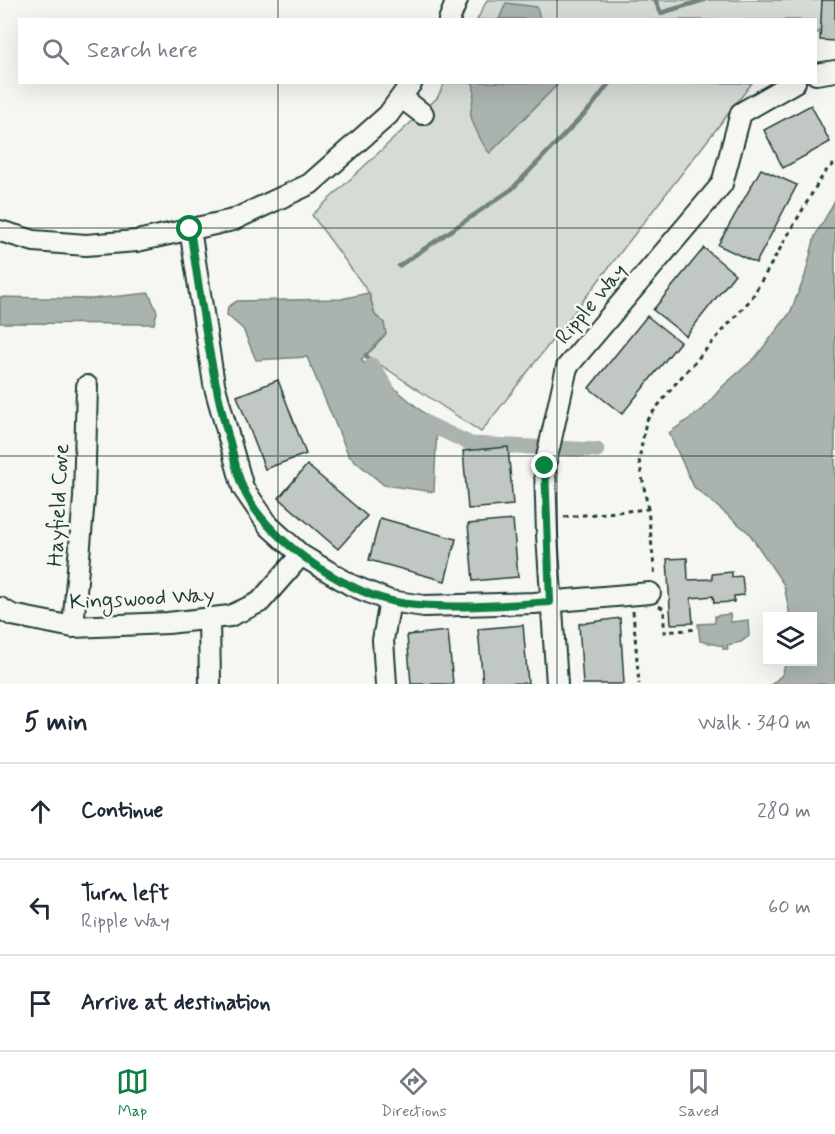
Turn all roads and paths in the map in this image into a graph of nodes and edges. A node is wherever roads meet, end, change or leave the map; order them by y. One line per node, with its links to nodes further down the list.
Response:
1 (458, 0): 2 (street)
2 (450, 18)
3 (835, 71): 4 (street)
4 (817, 74)
5 (792, 84): 17 (street, Ripple Way)
6 (407, 90): 7 (street); 9 (street)
7 (423, 114)
8 (835, 164): 12 (path)
9 (190, 229): 10 (street); 14 (street)
10 (0, 231)
11 (87, 386): 21 (street, Hayfield Cove)
12 (648, 510): 13 (path); 15 (path)
13 (563, 517)
14 (301, 555): 16 (street); 20 (street, Kingswood Way)
15 (653, 593): 17 (street); 22 (path)
16 (390, 601): 17 (street); 24 (street)
17 (550, 602): 25 (street, Ripple Way)
18 (632, 606): 26 (path)
19 (0, 608): 21 (street, Kingswood Way)
20 (209, 618): 21 (street, Kingswood Way); 23 (street)
21 (73, 627)
22 (699, 629)
23 (210, 684)
24 (386, 684)
25 (557, 684)
26 (639, 684)

